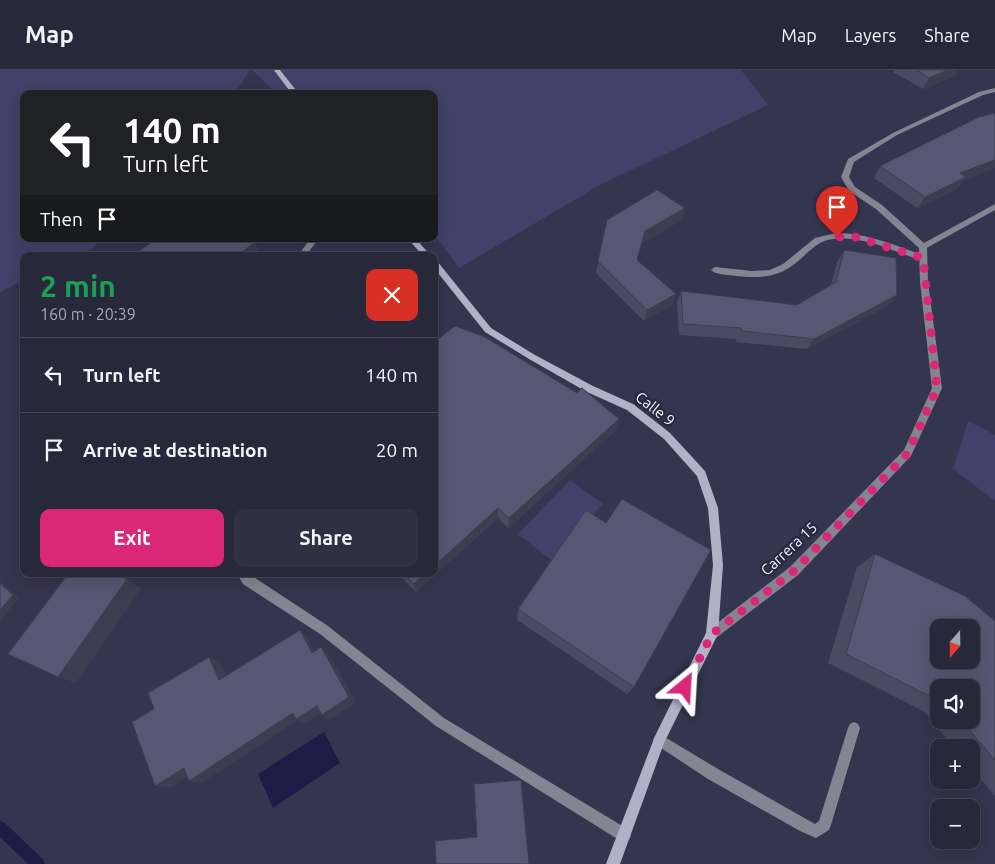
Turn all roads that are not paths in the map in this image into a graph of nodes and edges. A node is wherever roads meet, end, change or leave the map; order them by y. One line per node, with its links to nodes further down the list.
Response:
1 (277, 70): 2 (street)
2 (293, 90)
3 (995, 90): 7 (street)
4 (995, 207): 7 (street)
5 (415, 242): 6 (street)
6 (423, 252)
7 (923, 253): 9 (street); 11 (street, Carrera 15)
8 (438, 268): 11 (street, Calle 9)
9 (715, 270)
10 (244, 577): 14 (street)
11 (712, 634): 13 (street, Carrera 15)
12 (854, 728): 13 (street)
13 (659, 740): 14 (street, Carrera 15)
14 (624, 835): 15 (street, Carrera 15)
15 (613, 864)

